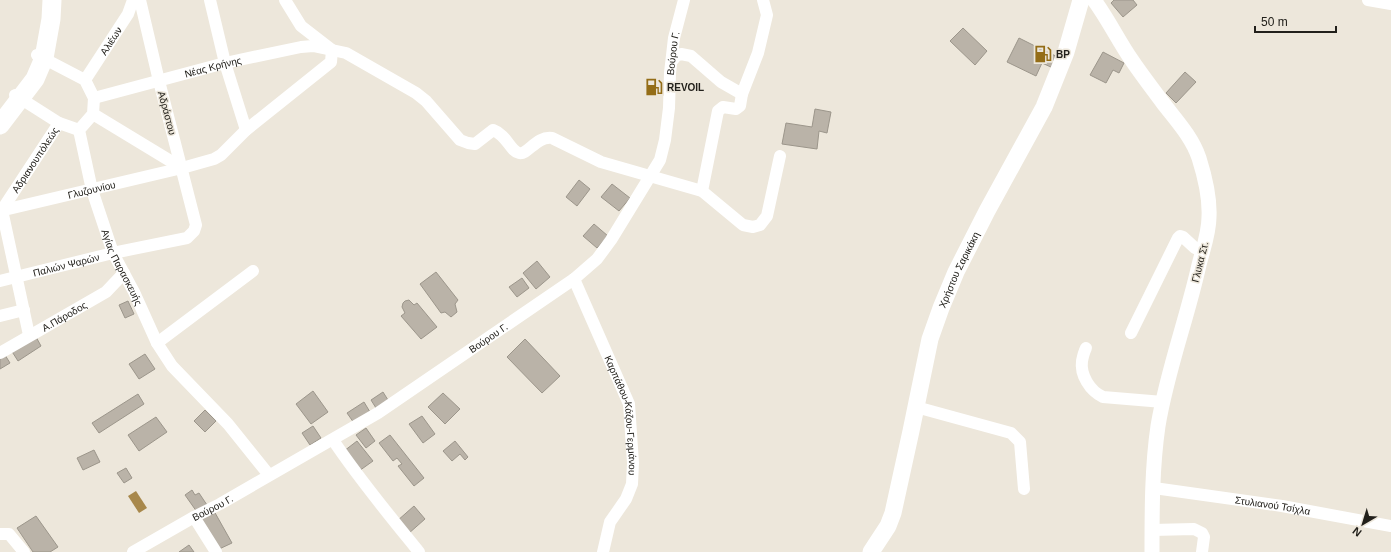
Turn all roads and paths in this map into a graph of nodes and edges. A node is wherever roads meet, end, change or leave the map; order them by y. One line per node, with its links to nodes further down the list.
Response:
1 (49, 0): 14 (main road)
2 (52, 0): 14 (main road)
3 (133, 0): 17 (street, Αλιέων)
4 (140, 0): 18 (street, Αδράστου)
5 (210, 0): 16 (street)
6 (285, 0): 13 (street)
7 (684, 0): 15 (street, Βούρου Γ.)
8 (763, 0): 19 (street)
9 (1082, 0): 50 (main road, Χρήστου Σαρικάκη)
10 (1094, 0): 35 (street, Γλυκα Στ.)
11 (1368, 0): 12 (street)
12 (1390, 4)
13 (332, 56): 16 (street, Νέας Κρήνης); 27 (street, Γλυζουνίου); 30 (street)
14 (40, 57): 17 (street); 20 (main road); 20 (main road)
15 (672, 61): 19 (street); 30 (street, Βούρου Γ.)
16 (225, 63): 18 (street, Νέας Κρήνης); 27 (street)
17 (85, 80): 21 (street)
18 (159, 81): 21 (street, Νέας Κρήνης); 29 (street, Αδράστου)
19 (742, 94): 32 (street)
20 (17, 96): 22 (main road); 24 (street); 25 (main road)
21 (94, 98): 23 (street)
22 (0, 114)
23 (93, 114): 26 (street); 29 (street)
24 (59, 123): 26 (street); 33 (street, Αδριανουπόλεώς)
25 (0, 125)
26 (79, 130): 31 (street, Αγίας Παρασκευής)
27 (246, 130): 29 (street, Γλυζουνίου)
28 (780, 156): 32 (street)
29 (182, 168): 31 (street, Γλυζουνίου); 34 (street, Αδράστου)
30 (650, 176): 32 (street); 40 (street, Βούρου Γ.)
31 (92, 190): 33 (street, Γλυζουνίου); 36 (street, Αγίας Παρασκευής)
32 (702, 191)
33 (1, 210): 39 (street)
34 (196, 225): 36 (street, Παλιών Ψαρών)
35 (1202, 251): 44 (street); 49 (street, Γλυκα Στ.)
36 (113, 253): 38 (street, Αγίας Παρασκευής); 39 (street, Παλιών Ψαρών)
37 (253, 271): 46 (street)
38 (124, 273): 45 (street, Α.Πάροδος); 46 (street, Αγίας Παρασκευής)
39 (18, 277): 41 (street, Παλιών Ψαρών); 42 (street)
40 (574, 279): 51 (street, Βούρου Γ.); 63 (street, Καρπάθου-Κάζου-Γερμάνου)
41 (0, 281)
42 (24, 310): 43 (street); 45 (street)
43 (0, 316)
44 (1131, 333)
45 (29, 335): 48 (street, Α.Πάροδος)
46 (157, 343): 52 (street, Αγίας Παρασκευής)
47 (1086, 348): 49 (street)
48 (0, 353)
49 (1163, 402): 53 (street, Γλυκα Στ.)
50 (916, 407): 54 (street); 64 (main road, Χρήστου Σαρικάκη)
51 (333, 440): 52 (street, Βούρου Γ.); 62 (street)
52 (269, 475): 55 (street, Βούρου Γ.)
53 (1154, 488): 56 (street, Στυλιανού Τσίχλα); 57 (street, Γλυκα Στ.)
54 (1024, 489)
55 (194, 517): 60 (street, Βούρου Γ.); 61 (street)
56 (1391, 526)
57 (1152, 530): 65 (street, Γλυκα Στ.); 66 (street)
58 (0, 534): 59 (street)
59 (24, 552)
60 (133, 552)
61 (216, 552)
62 (419, 552)
63 (603, 552)
64 (871, 552)
65 (1152, 552)
66 (1202, 552)

